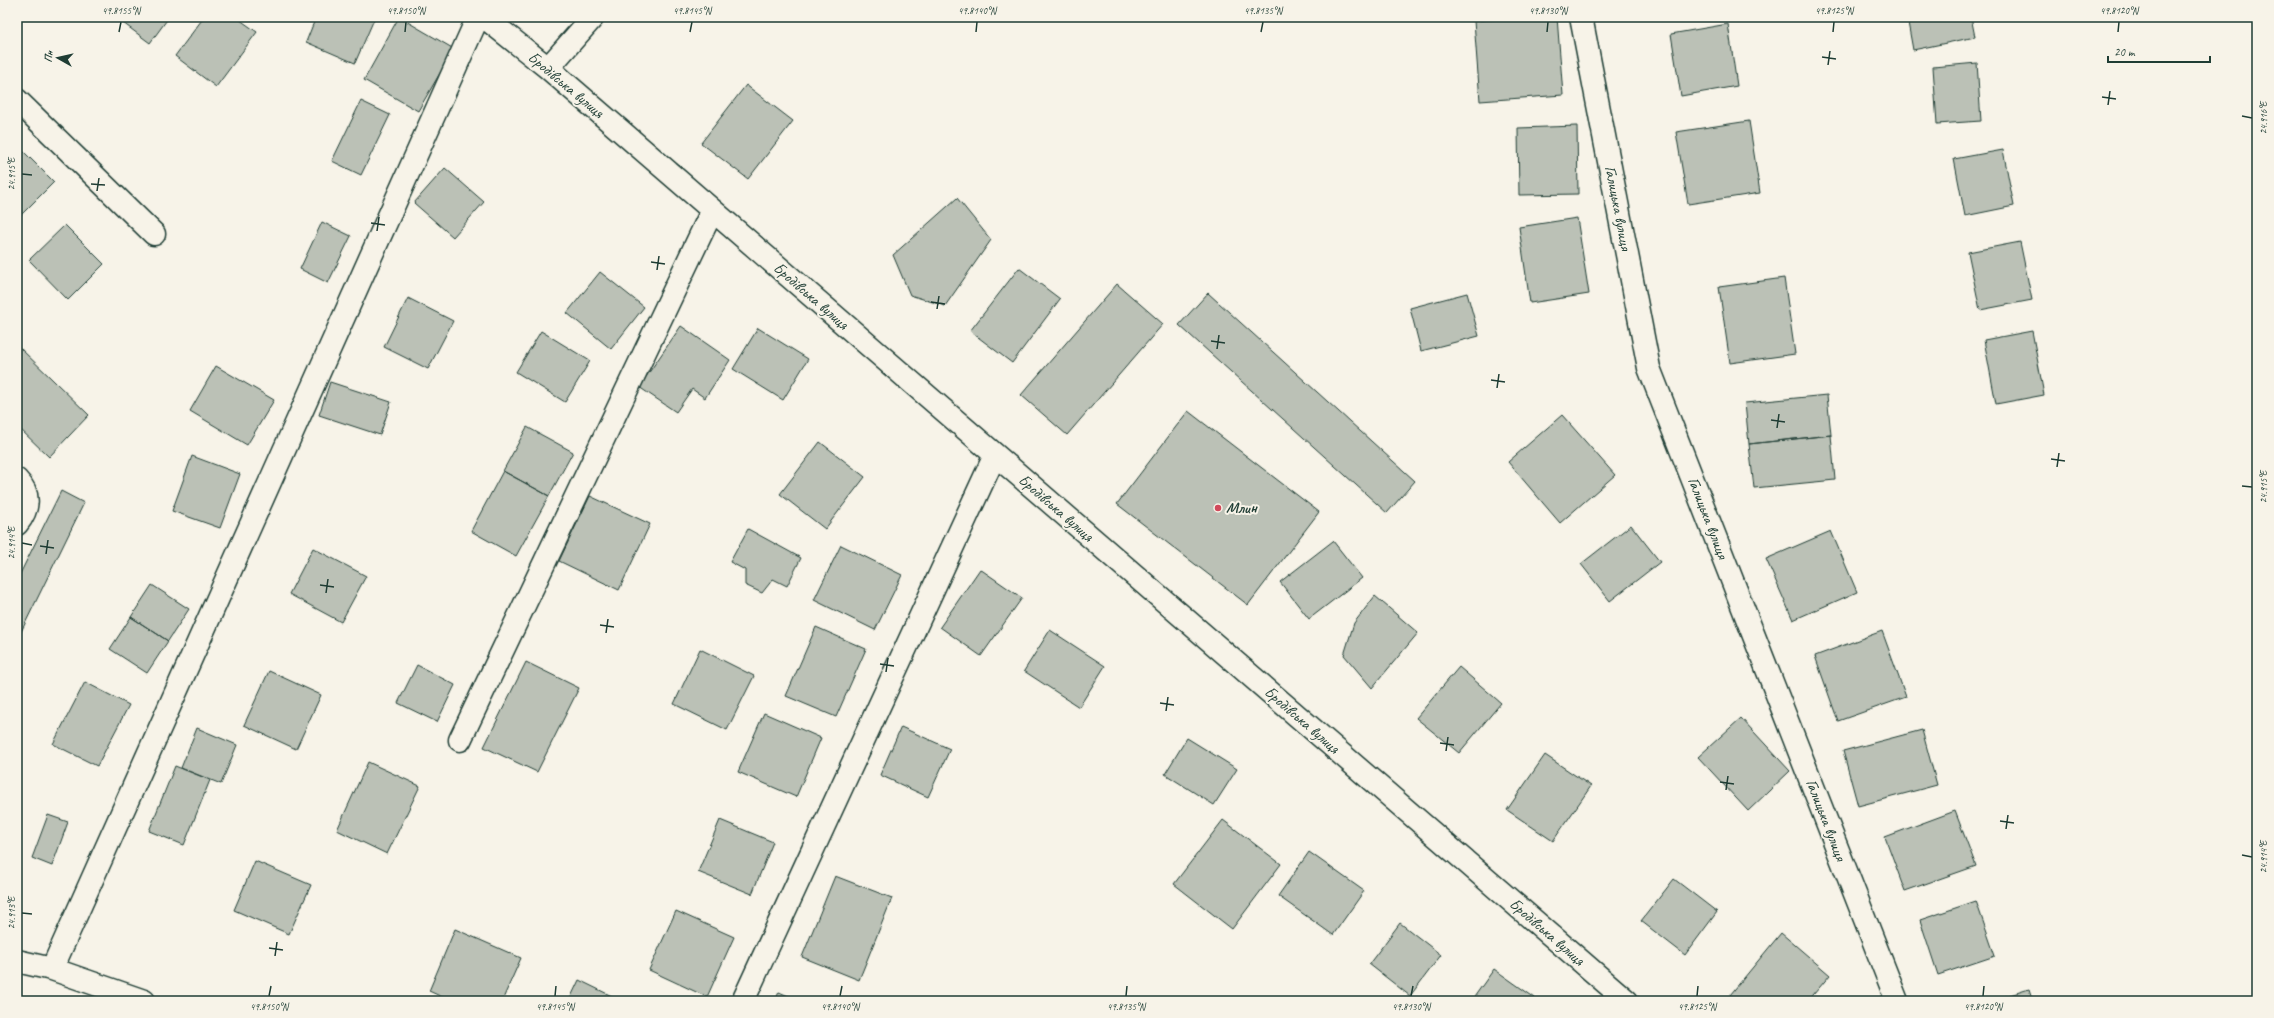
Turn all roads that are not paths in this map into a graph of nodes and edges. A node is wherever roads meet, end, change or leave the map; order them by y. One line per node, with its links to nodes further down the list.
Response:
1 (478, 17): 14 (street)
2 (484, 17): 5 (street, Бродівська вулиця)
3 (593, 17): 5 (street)
4 (1581, 17): 18 (street, Галицька вулиця)
5 (548, 68): 7 (street, Бродівська вулиця)
6 (17, 100): 8 (street)
7 (712, 211): 9 (street, Бродівська вулиця); 12 (street)
8 (154, 234)
9 (995, 455): 16 (street); 17 (street, Бродівська вулиця)
10 (17, 480): 11 (street)
11 (17, 524)
12 (460, 740)
13 (17, 961): 14 (street)
14 (52, 969): 15 (street)
15 (144, 1001)
16 (743, 1001)
17 (1627, 1001)
18 (1897, 1001)

